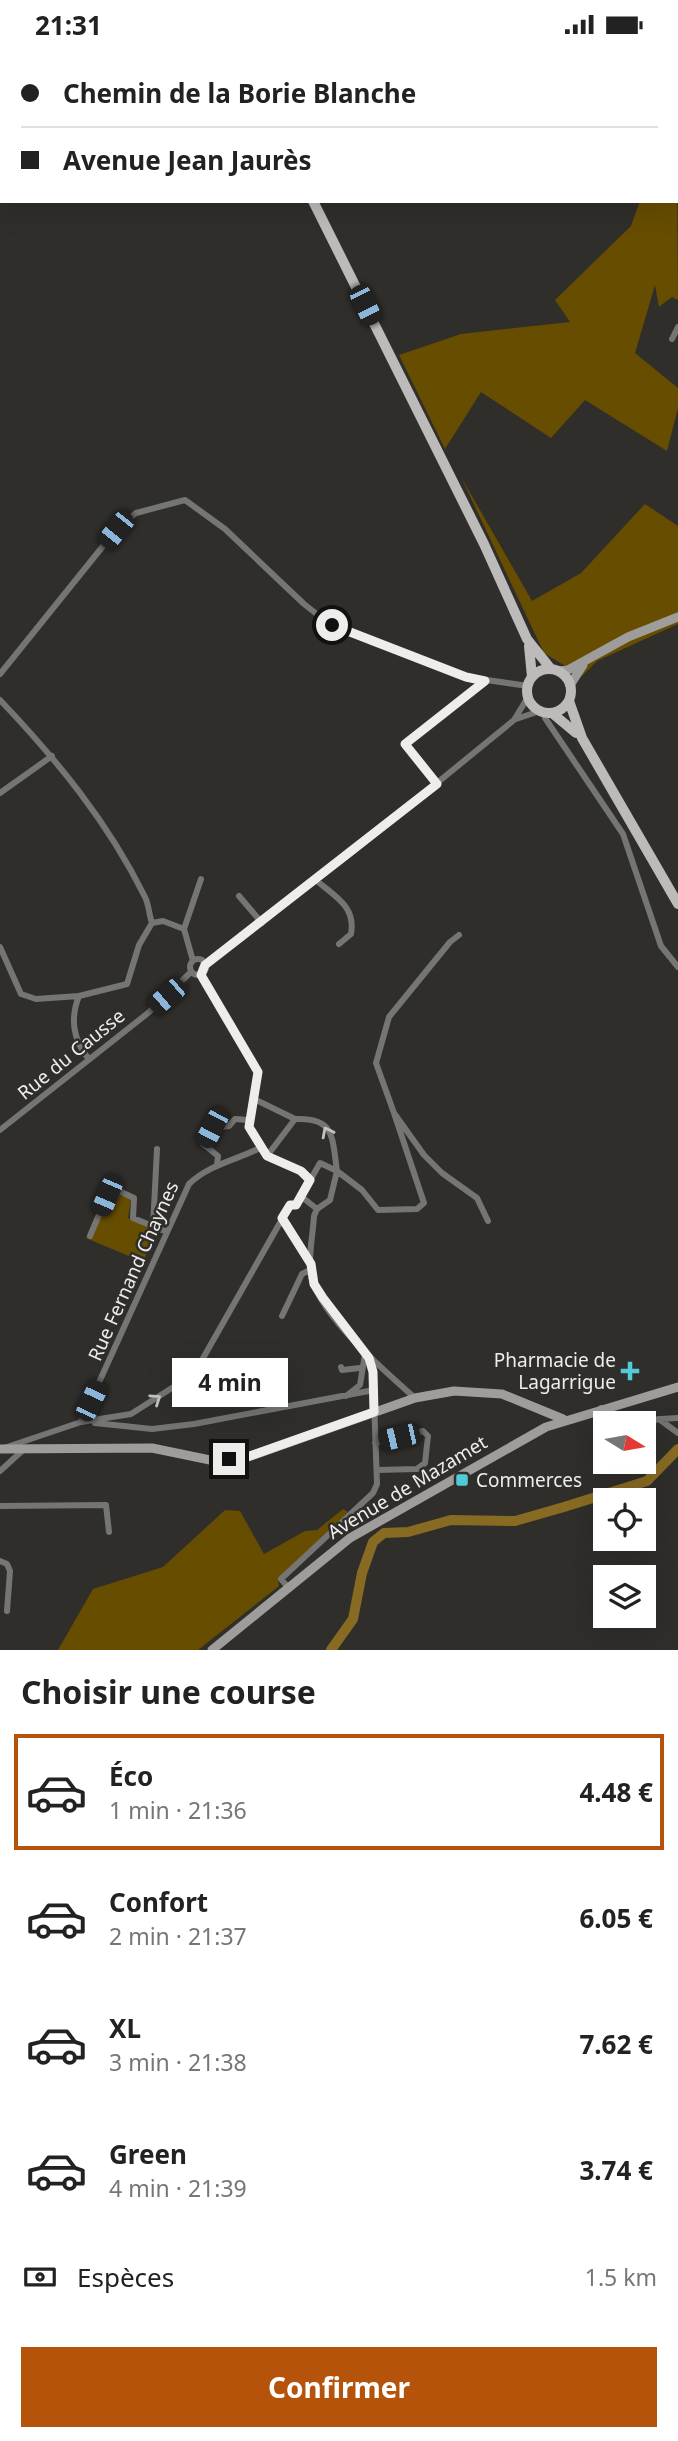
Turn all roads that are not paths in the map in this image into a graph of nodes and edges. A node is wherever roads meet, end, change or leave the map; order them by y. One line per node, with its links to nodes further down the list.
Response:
1 (314, 203): 5 (main road)
2 (678, 327): 3 (street)
3 (672, 339)
4 (678, 617): 6 (street)
5 (527, 639): 7 (main road); 11 (main road)
6 (586, 661): 7 (street); 10 (street)
7 (555, 670): 10 (main road); 11 (main road)
8 (0, 674): 9 (street)
9 (485, 681): 11 (street); 18 (street)
10 (570, 685): 13 (main road)
11 (530, 687): 14 (main road); 15 (street)
12 (0, 700): 17 (street)
13 (569, 701): 14 (main road); 16 (main road)
14 (546, 712): 15 (street); 16 (main road); 32 (street)
15 (514, 720): 18 (street)
16 (582, 738): 23 (main road)
17 (52, 756): 19 (street); 24 (street)
18 (437, 784): 21 (street)
19 (0, 793)
20 (201, 879): 26 (street)
21 (316, 880): 25 (street); 28 (street)
22 (239, 896): 25 (street)
23 (678, 904)
24 (152, 923): 26 (street); 35 (street)
25 (262, 923): 31 (street)
26 (184, 929): 30 (street)
27 (459, 935): 38 (street)
28 (339, 944)
29 (0, 947): 35 (street)
30 (193, 961): 31 (street); 33 (street)
31 (205, 965): 34 (street)
32 (678, 967)
33 (191, 972): 34 (street); 36 (street, Rue du Causse)
34 (201, 975): 37 (street)
35 (79, 996): 36 (street)
36 (88, 1058): 41 (street, Rue du Causse)
37 (254, 1099): 39 (street); 40 (street)
38 (394, 1113): 46 (street); 51 (street)
39 (295, 1119): 44 (street); 46 (street, one-way to 39)
40 (248, 1120): 42 (street); 45 (street)
41 (0, 1130)
42 (262, 1147): 44 (street); 45 (street, Rue Fernand Chaynes)
43 (157, 1149): 52 (street)
44 (267, 1156): 47 (street)
45 (217, 1165): 53 (street, Rue Fernand Chaynes)
46 (337, 1171): 47 (street); 49 (street)
47 (310, 1180): 48 (street)
48 (302, 1197): 49 (street); 50 (street)
49 (317, 1209): 55 (street)
50 (282, 1218): 55 (street); 71 (street, one-way to 50)
51 (488, 1221)
52 (153, 1227): 53 (street); 54 (street)
53 (167, 1232): 72 (street, Rue Fernand Chaynes)
54 (90, 1236)
55 (310, 1267): 56 (street); 57 (street)
56 (282, 1316)
57 (367, 1356): 59 (street); 61 (street); 63 (street)
58 (341, 1367): 59 (street)
59 (360, 1368): 62 (street)
60 (678, 1387): 64 (street, Avenue de Mazamet)
61 (374, 1390): 62 (street); 66 (street)
62 (345, 1397): 71 (street)
63 (415, 1398): 66 (street); 68 (street)
64 (601, 1408): 65 (street); 68 (street, Avenue de Mazamet)
65 (603, 1411)
66 (374, 1412): 74 (street); 76 (street)
67 (678, 1418): 69 (street)
68 (563, 1419): 82 (street, Avenue de Mazamet)
69 (659, 1419): 70 (street); 73 (street)
70 (656, 1420)
71 (93, 1422): 72 (street)
72 (81, 1423): 75 (street)
73 (678, 1433)
74 (375, 1443): 77 (street); 77 (street)
75 (1, 1449): 76 (street)
76 (22, 1451): 78 (street)
77 (377, 1470): 82 (street)
78 (0, 1471)
79 (0, 1506): 80 (street)
80 (109, 1532)
81 (0, 1561): 83 (street)
82 (287, 1586): 84 (street, Avenue de Mazamet)
83 (7, 1611)
84 (212, 1650)

